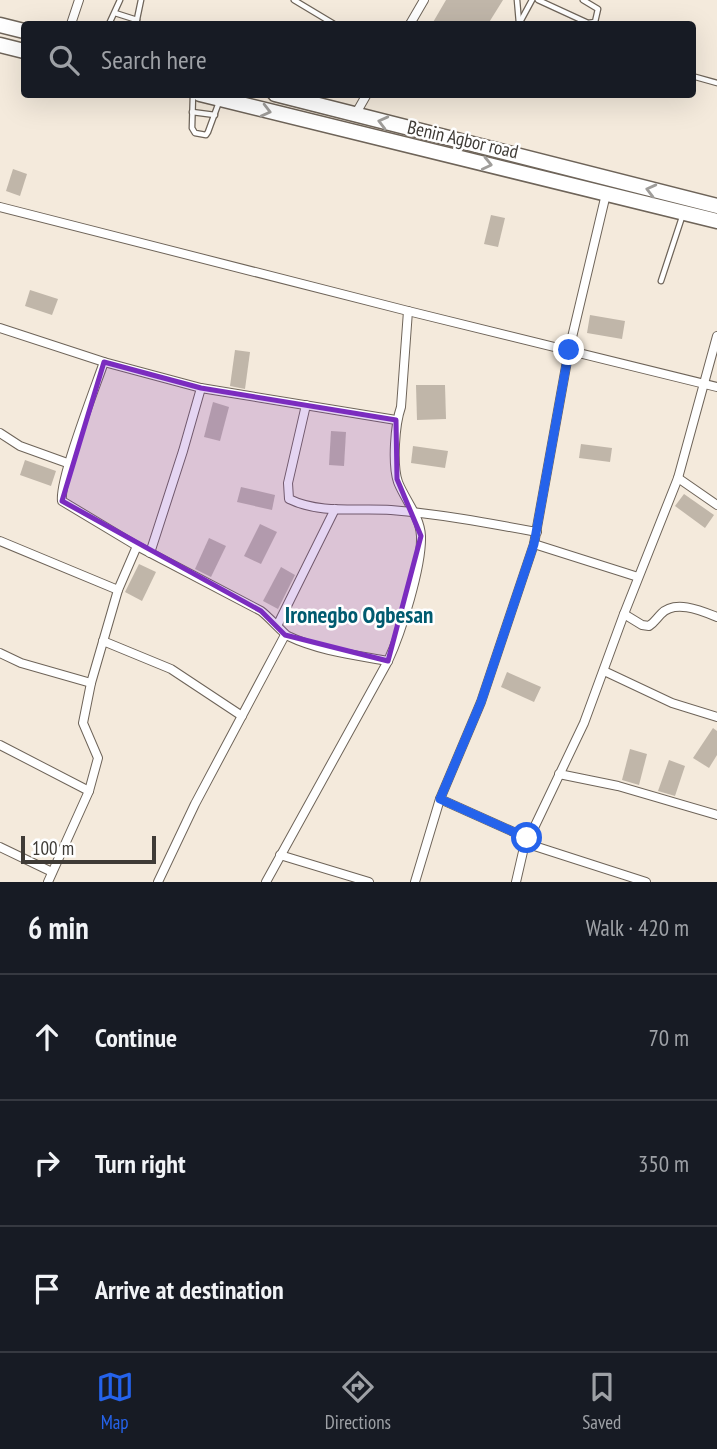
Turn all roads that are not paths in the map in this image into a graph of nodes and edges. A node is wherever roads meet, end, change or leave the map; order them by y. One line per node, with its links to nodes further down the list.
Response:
1 (79, 0): 11 (street)
2 (120, 0): 10 (lane)
3 (141, 0): 14 (lane)
4 (294, 0): 15 (lane)
5 (424, 0): 16 (street)
6 (517, 0): 17 (lane)
7 (532, 0): 18 (lane)
8 (538, 0): 19 (lane)
9 (583, 0): 20 (lane)
10 (114, 13): 12 (lane); 13 (lane)
11 (72, 21)
12 (110, 21)
13 (134, 21)
14 (136, 21)
15 (329, 21)
16 (412, 21)
17 (519, 21)
18 (521, 21)
19 (584, 21)
20 (595, 21)
21 (0, 25): 22 (highway)
22 (21, 30)
23 (0, 45): 24 (highway)
24 (21, 50)
25 (696, 77): 26 (lane)
26 (717, 83)
27 (192, 98): 32 (lane)
28 (216, 98): 31 (highway, Benin Agbor road)
29 (290, 98): 34 (highway, Benin Agbor road)
30 (365, 98): 34 (street)
31 (220, 99): 33 (lane); 35 (highway, Benin Agbor road, one-way to 35)
32 (192, 112): 33 (lane); 33 (lane)
33 (215, 115)
34 (355, 115): 36 (highway, Benin Agbor road, one-way to 34)
35 (606, 194): 38 (highway, Benin Agbor road); 44 (street)
36 (717, 206)
37 (0, 207): 41 (street)
38 (683, 213): 39 (highway, Benin Agbor road); 40 (lane)
39 (717, 221)
40 (661, 281)
41 (408, 311): 44 (street); 50 (street)
42 (0, 328): 45 (street)
43 (717, 336): 46 (street)
44 (569, 350): 46 (street); 57 (street)
45 (104, 362): 48 (street); 52 (street)
46 (704, 383): 47 (street); 53 (street)
47 (717, 387)
48 (201, 388): 49 (street); 61 (street)
49 (306, 405): 50 (street); 55 (street)
50 (396, 420): 56 (street)
51 (0, 433): 52 (street)
52 (70, 464): 60 (street)
53 (678, 478): 54 (street); 62 (street)
54 (717, 505)
55 (335, 509): 56 (street); 66 (street)
56 (414, 513): 57 (street); 70 (street)
57 (537, 532): 59 (street)
58 (0, 541): 63 (street)
59 (534, 544): 62 (street); 78 (street)
60 (137, 546): 61 (street); 63 (street)
61 (150, 553): 66 (street)
62 (638, 577): 64 (street)
63 (118, 590): 68 (street)
64 (624, 614): 65 (street); 71 (street)
65 (717, 617)
66 (278, 624): 67 (street)
67 (285, 635): 70 (street); 73 (street)
68 (103, 640): 72 (street); 73 (street)
69 (0, 653): 72 (street)
70 (388, 661): 82 (street)
71 (604, 671): 74 (street); 76 (street)
72 (91, 683): 77 (street)
73 (242, 716): 85 (street)
74 (717, 717)
75 (1, 749): 77 (street)
76 (559, 774): 79 (street); 80 (street)
77 (89, 791): 83 (street)
78 (440, 799): 80 (street); 88 (street)
79 (717, 815)
80 (526, 840): 89 (street); 90 (street)
81 (0, 847): 83 (street)
82 (280, 855): 86 (street); 87 (street)
83 (52, 872): 84 (street)
84 (48, 882)
85 (158, 882)
86 (266, 882)
87 (369, 882)
88 (415, 882)
89 (516, 882)
90 (646, 882)

